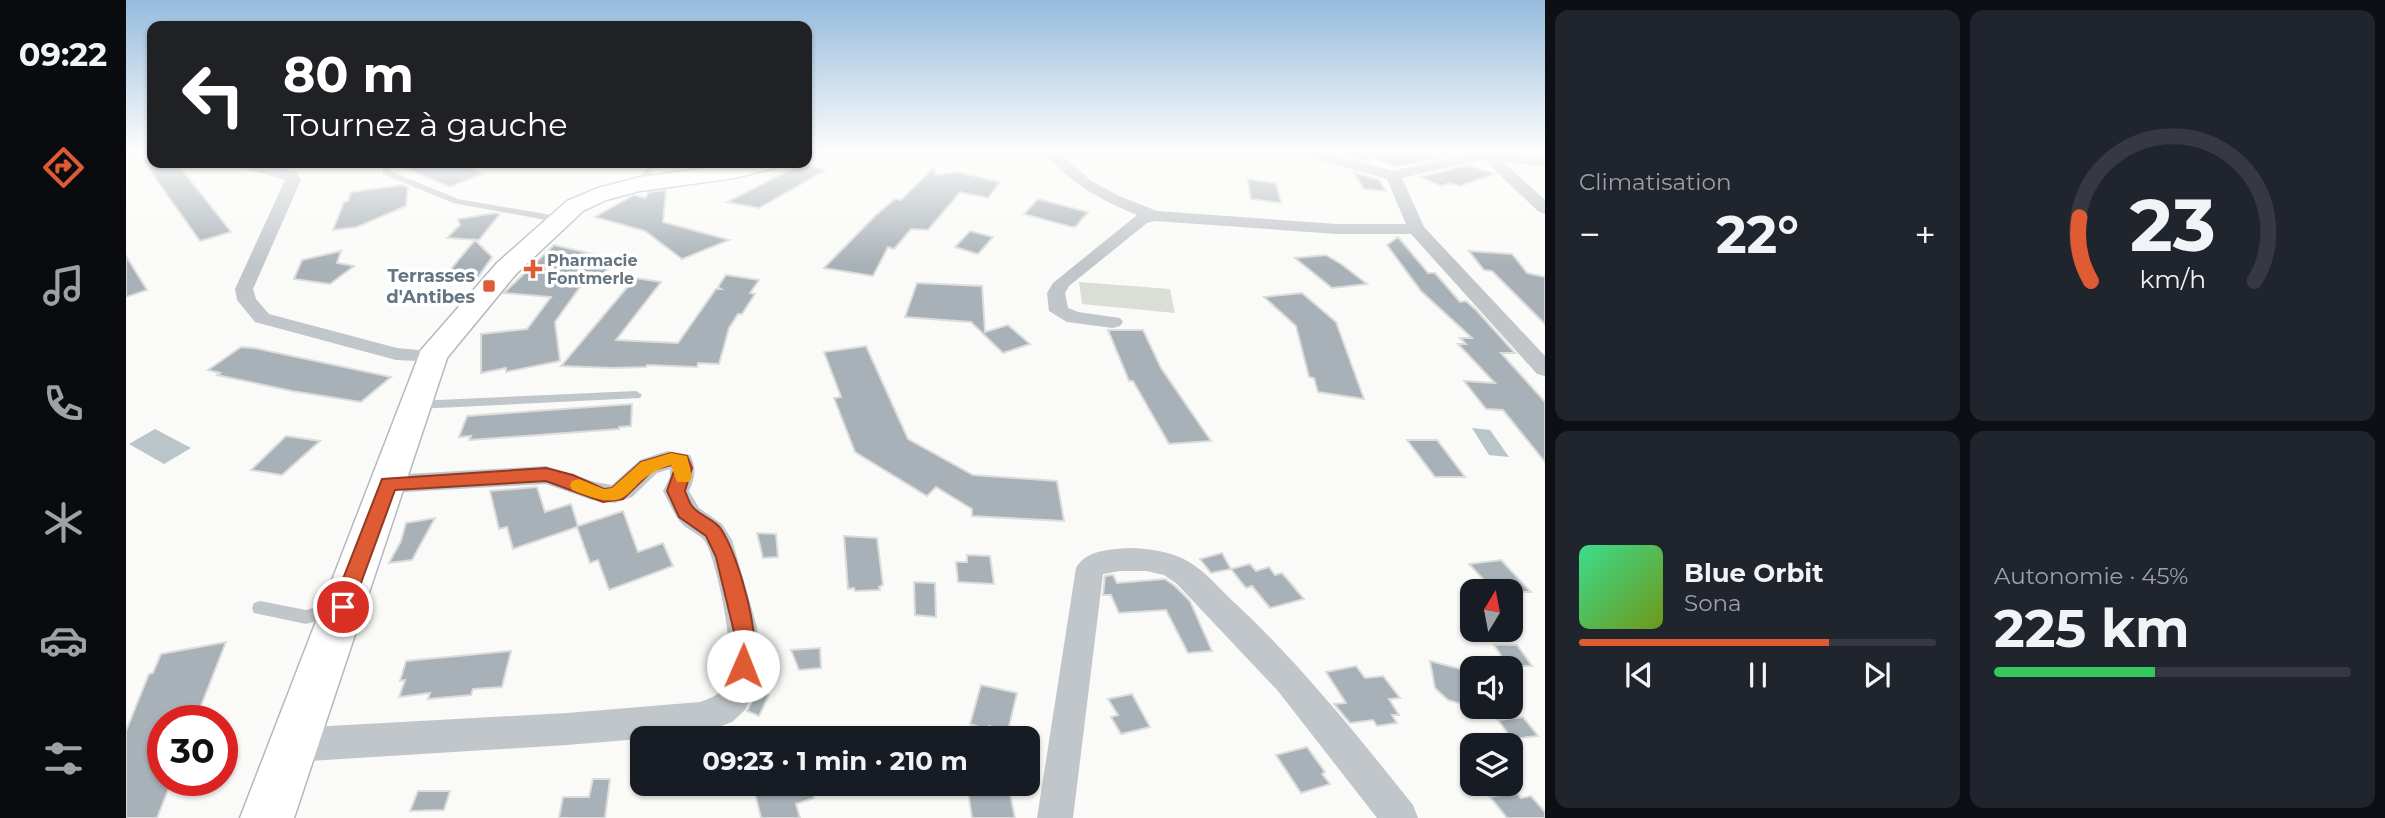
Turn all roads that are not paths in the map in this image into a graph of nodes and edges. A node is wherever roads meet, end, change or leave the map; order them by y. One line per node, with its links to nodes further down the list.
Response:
1 (289, 189): 12 (street)
2 (427, 189): 9 (lane)
3 (613, 189): 9 (street)
4 (1094, 189): 8 (street)
5 (1399, 189): 10 (street)
6 (1524, 189): 7 (street)
7 (1545, 209)
8 (1156, 216): 10 (street); 11 (street)
9 (557, 219): 12 (street)
10 (1416, 229): 13 (street)
11 (1113, 321)
12 (432, 357): 15 (street)
13 (1545, 369)
14 (636, 396): 15 (lane)
15 (416, 405): 16 (street)
16 (388, 484): 17 (street); 19 (street)
17 (343, 607): 18 (lane); 19 (street)
18 (260, 608)
19 (293, 745): 20 (street)
20 (267, 818)
21 (1055, 818): 22 (street)
22 (1400, 818)

